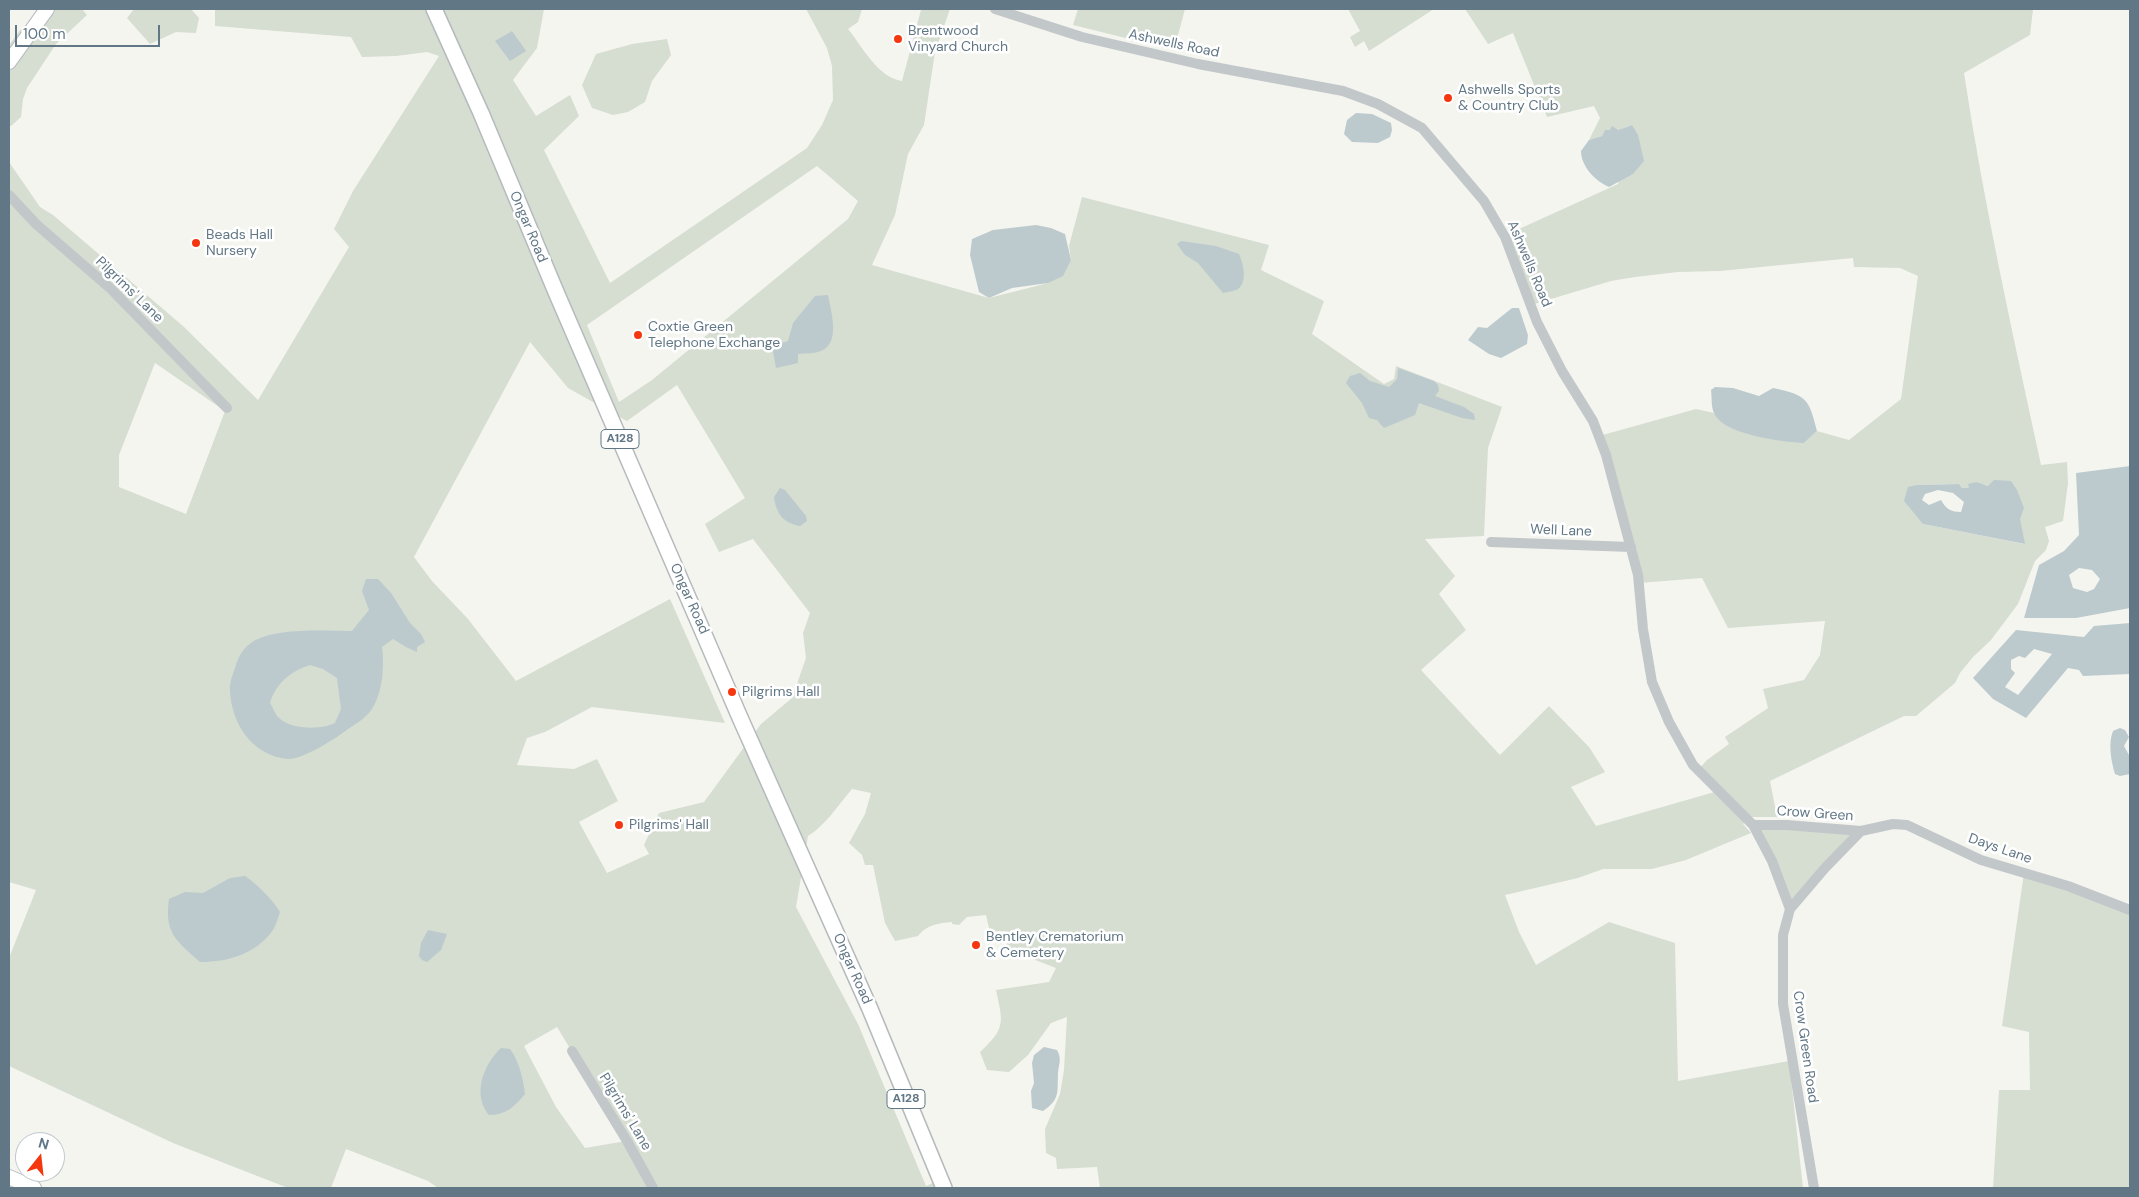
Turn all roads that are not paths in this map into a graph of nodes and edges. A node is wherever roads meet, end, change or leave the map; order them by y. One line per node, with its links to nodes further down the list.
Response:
1 (47, 9): 4 (street)
2 (434, 9): 17 (main road, Ongar Road / A128)
3 (996, 9): 8 (street, Ashwells Road)
4 (9, 62)
5 (9, 195): 6 (street, Pilgrims' Lane)
6 (227, 408)
7 (1491, 542): 8 (street, Well Lane)
8 (1631, 547): 9 (street, Ashwells Road)
9 (1753, 826): 10 (street, Crow Green); 11 (street)
10 (1861, 831): 11 (street, Crow Green); 12 (street, Days Lane)
11 (1790, 909): 18 (street, Crow Green Road)
12 (2130, 910)
13 (572, 1051): 16 (street, Pilgrims' Lane)
14 (9, 1177): 15 (street)
15 (34, 1188)
16 (653, 1188)
17 (944, 1188)
18 (1814, 1188)

